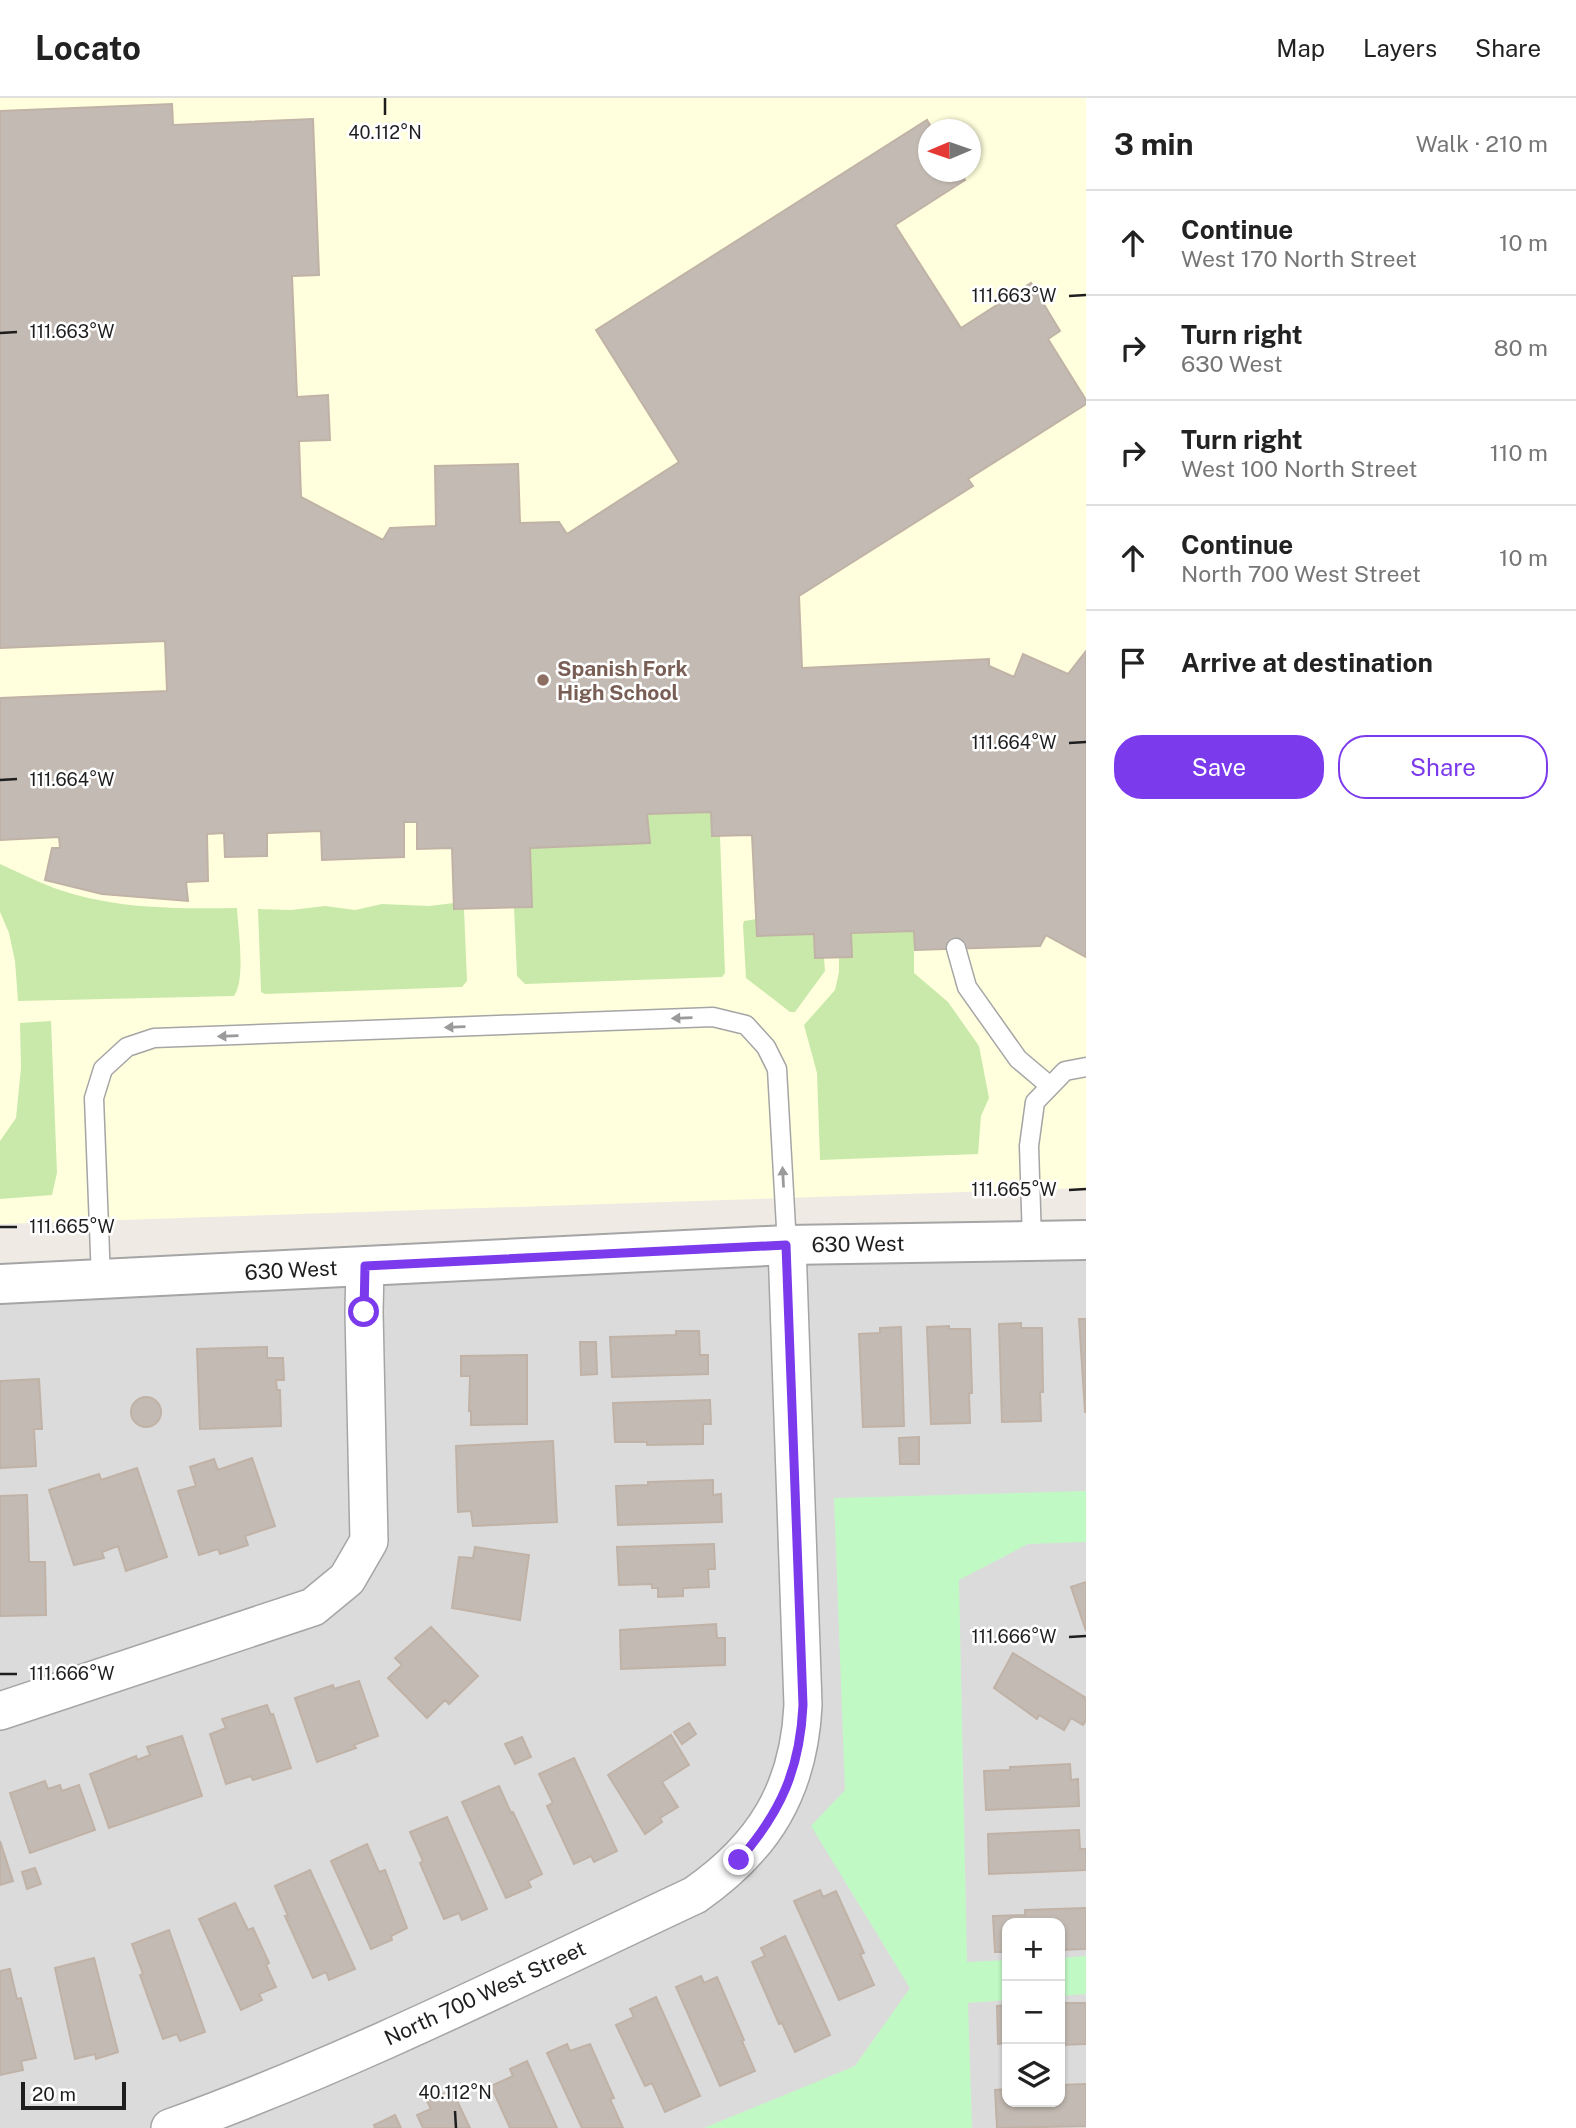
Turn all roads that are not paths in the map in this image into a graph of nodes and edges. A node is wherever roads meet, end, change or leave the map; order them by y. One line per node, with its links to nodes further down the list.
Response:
1 (956, 948): 3 (lane)
2 (1086, 1067): 3 (lane)
3 (1050, 1086): 5 (lane)
4 (1086, 1240): 5 (street, 630 West)
5 (1032, 1241): 6 (street, 630 West)
6 (786, 1245): 7 (street, 630 West); 8 (lane, one-way to 8); 11 (street, North 700 West Street)
7 (365, 1266): 8 (street, 630 West); 10 (street)
8 (101, 1279): 9 (street, 630 West)
9 (0, 1284)
10 (0, 1711)
11 (170, 2128)

